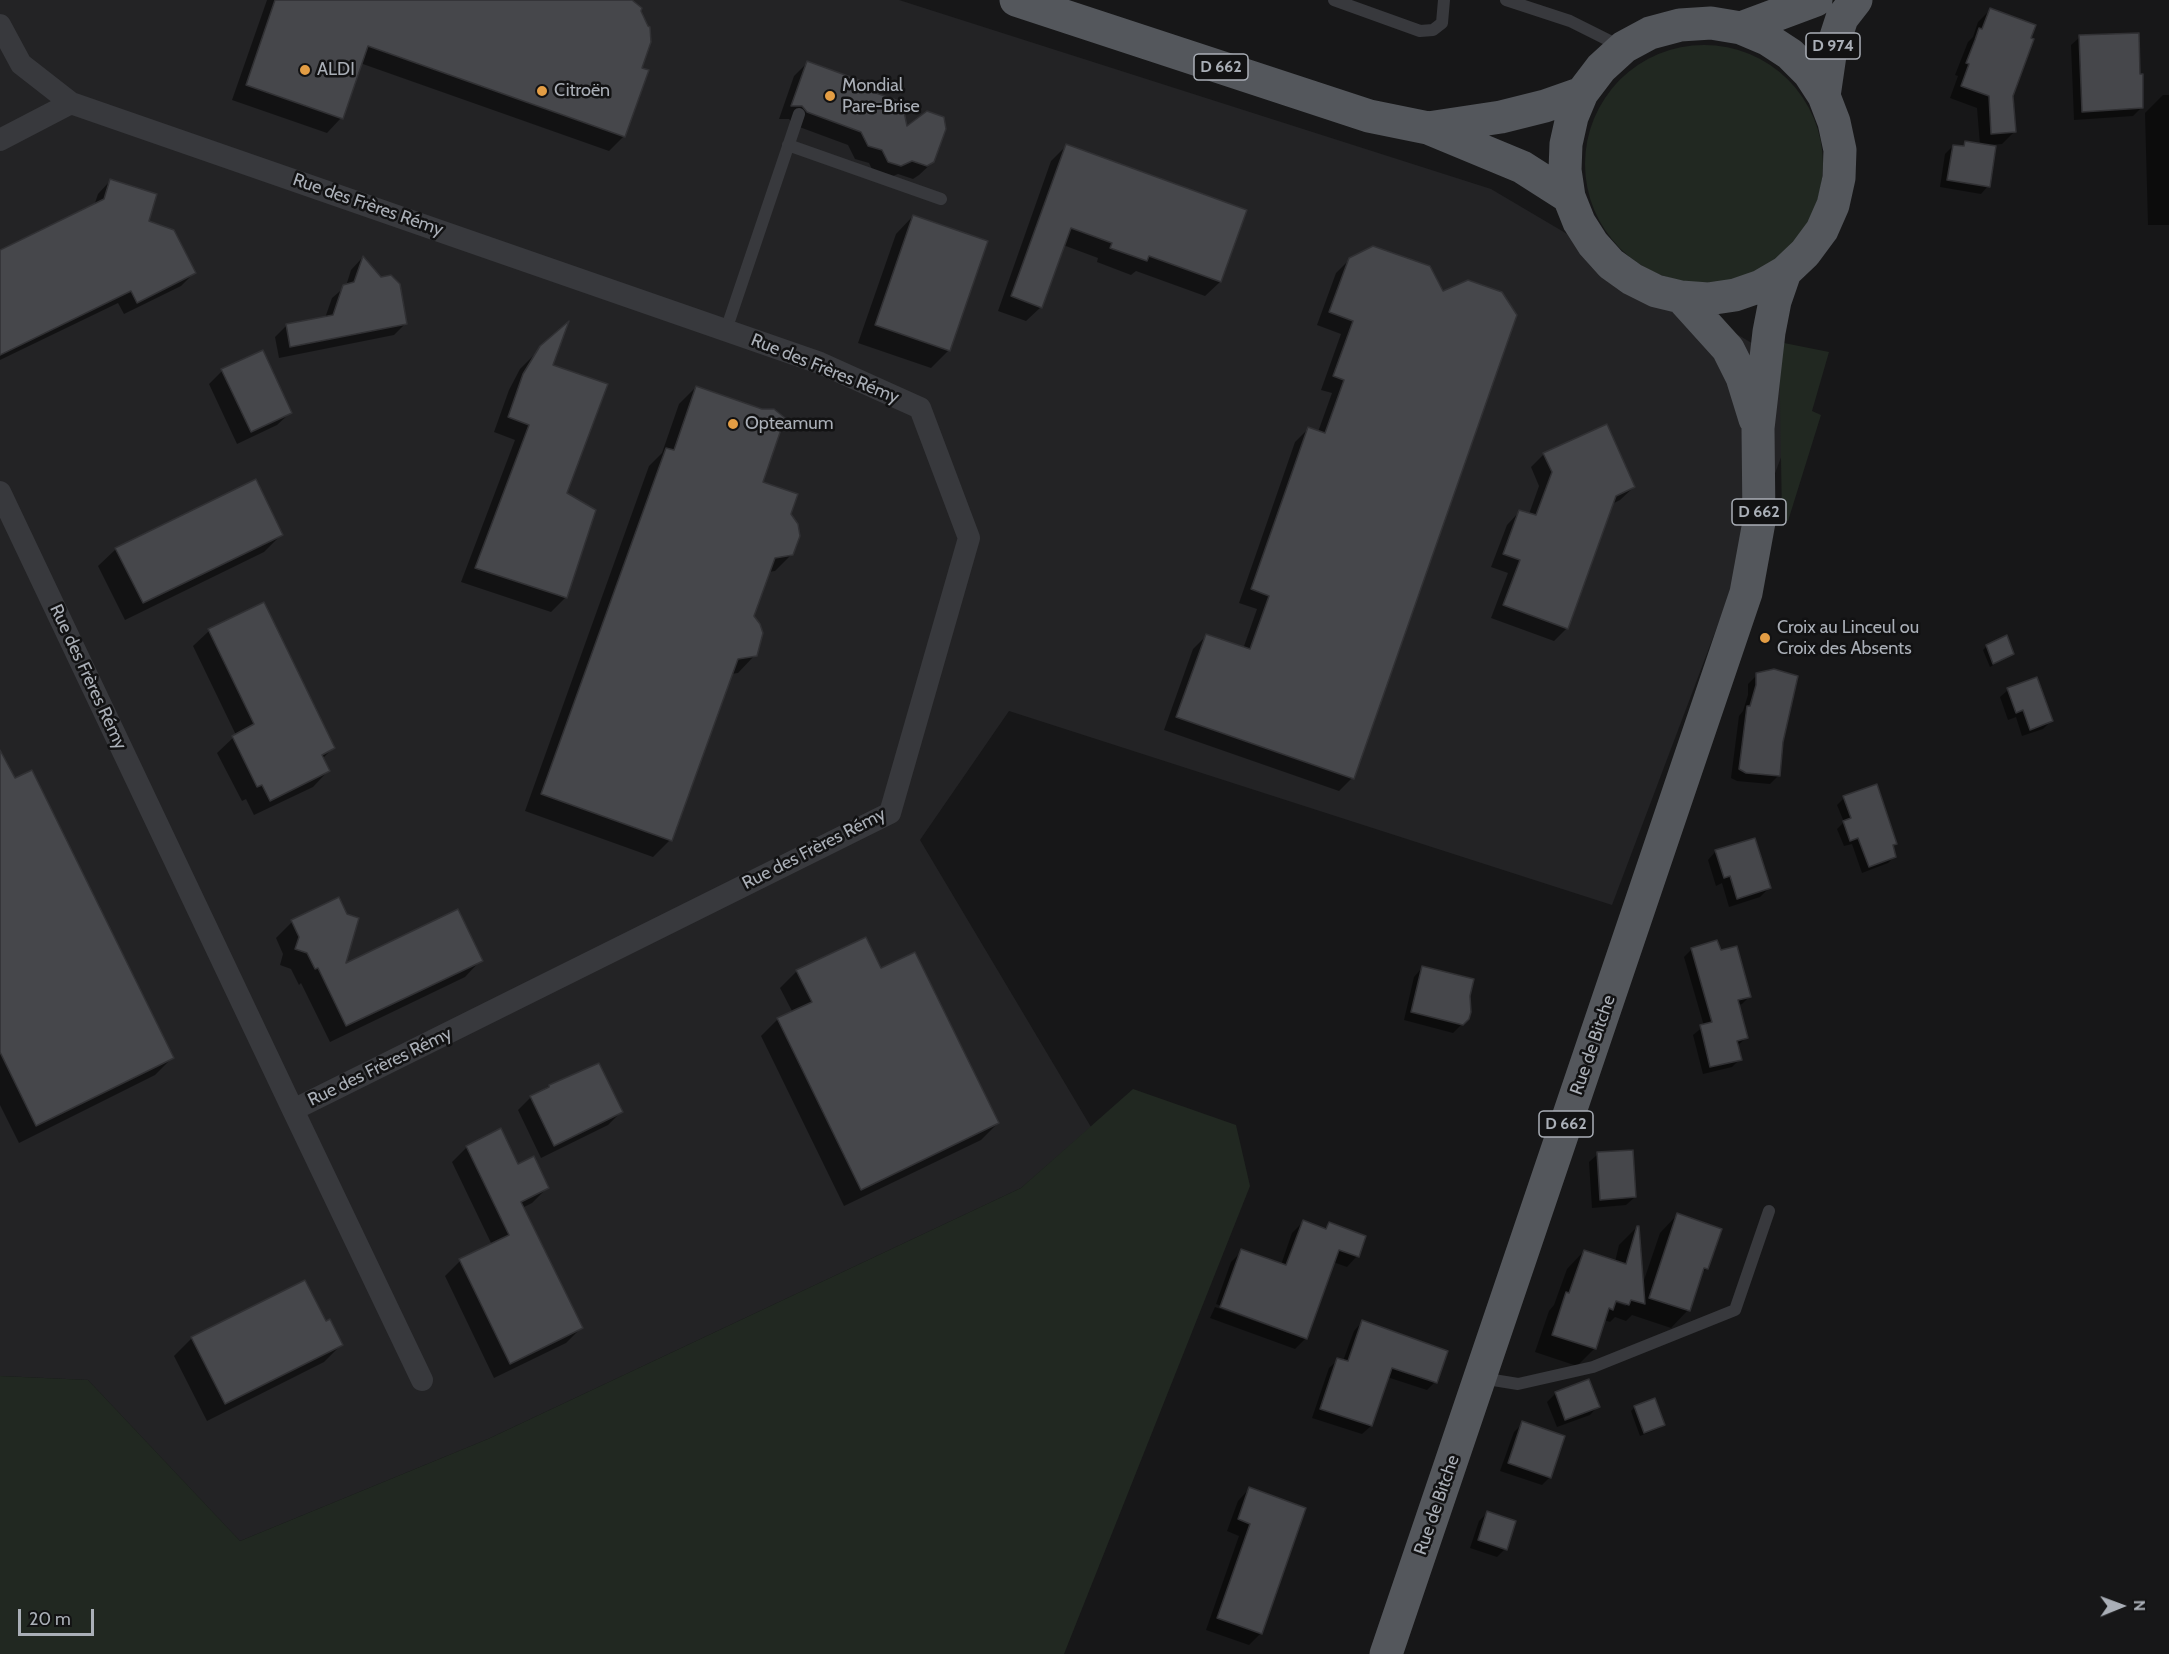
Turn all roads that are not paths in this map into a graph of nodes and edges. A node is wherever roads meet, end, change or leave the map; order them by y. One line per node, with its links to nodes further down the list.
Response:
1 (1016, 0): 14 (main road, D 662)
2 (1334, 0): 3 (lane)
3 (1444, 0)
4 (1506, 0): 9 (lane)
5 (1816, 0): 8 (main road)
6 (1856, 0): 11 (main road, D 974)
7 (0, 25): 12 (street, Rue des Frères Rémy)
8 (1741, 28): 9 (main road); 11 (main road)
9 (1623, 47): 10 (main road)
10 (1582, 93): 14 (main road, D 662); 17 (main road)
11 (1824, 96): 19 (main road)
12 (71, 103): 15 (street); 21 (street, Rue des Frères Rémy)
13 (799, 114): 16 (lane)
14 (1428, 128): 17 (main road, D 662)
15 (0, 140)
16 (788, 146): 18 (lane); 21 (lane)
17 (1569, 197): 20 (main road)
18 (941, 199)
19 (1785, 272): 20 (main road); 22 (main road, D 662)
20 (1681, 297): 22 (main road, D 662)
21 (726, 330): 24 (street, Rue des Frères Rémy)
22 (1758, 429): 26 (main road, Rue de Bitche / D 662)
23 (0, 492): 24 (street, Rue des Frères Rémy)
24 (293, 1110): 27 (street)
25 (1769, 1211): 26 (lane)
26 (1480, 1378): 28 (main road, Rue de Bitche / D 662)
27 (422, 1380)
28 (1386, 1654)

